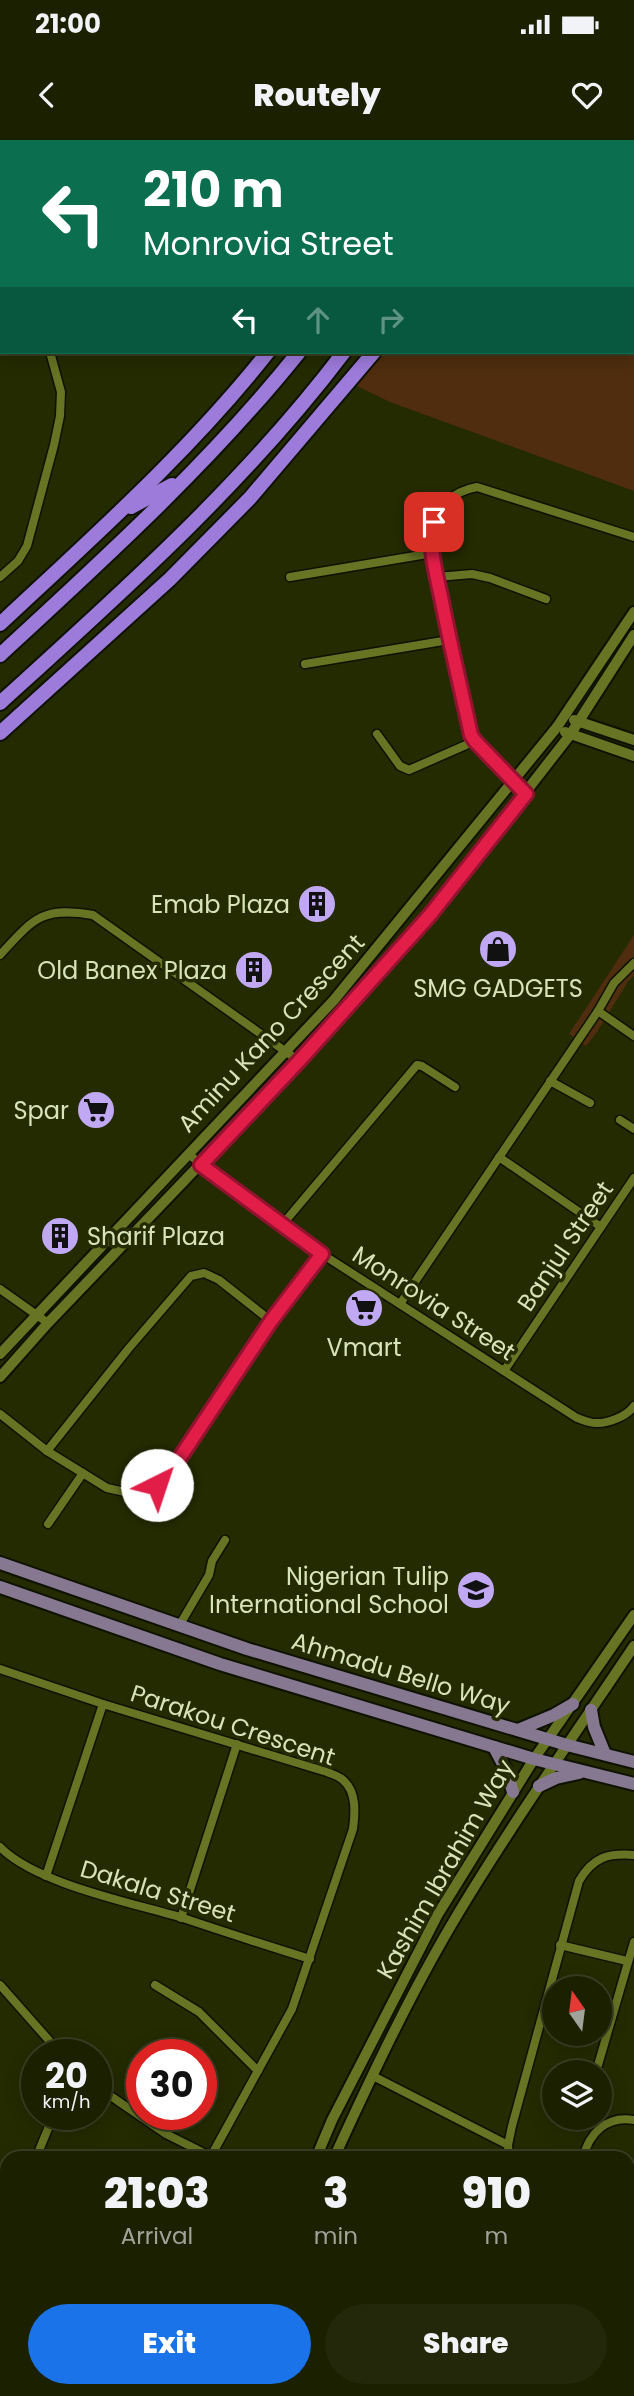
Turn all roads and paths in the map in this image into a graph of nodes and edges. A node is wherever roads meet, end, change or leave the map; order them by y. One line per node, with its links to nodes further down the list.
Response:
1 (51, 354): 12 (street)
2 (266, 354): 7 (highway)
3 (297, 354): 6 (highway)
4 (342, 354): 20 (highway)
5 (372, 354): 24 (highway)
6 (188, 477): 7 (highway); 18 (highway)
7 (117, 515): 15 (highway)
8 (634, 537): 9 (street)
9 (433, 553): 10 (street); 11 (street)
10 (290, 577)
11 (437, 577): 13 (street); 17 (street)
12 (0, 578)
13 (546, 600)
14 (634, 611): 21 (main road, Aminu Kano Crescent)
15 (0, 624)
16 (634, 635): 22 (main road, Aminu Kano Crescent)
17 (449, 640): 19 (street); 28 (street)
18 (0, 655)
19 (305, 664)
20 (0, 703)
21 (565, 716): 22 (main road); 23 (main road, Aminu Kano Crescent)
22 (577, 723): 26 (main road, Aminu Kano Crescent); 27 (main road)
23 (557, 727): 26 (main road); 30 (main road, Aminu Kano Crescent)
24 (0, 733)
25 (377, 734): 28 (street)
26 (570, 735): 29 (main road); 31 (main road, Aminu Kano Crescent)
27 (634, 740)
28 (475, 741): 30 (street)
29 (634, 756)
30 (514, 782): 31 (street); 36 (main road, Aminu Kano Crescent)
31 (526, 794): 37 (main road, Aminu Kano Crescent)
32 (0, 955): 36 (street)
33 (634, 963): 34 (street)
34 (598, 1011): 35 (street); 38 (street)
35 (634, 1035)
36 (285, 1050): 37 (street); 43 (main road, Aminu Kano Crescent)
37 (299, 1061): 45 (main road, Aminu Kano Crescent)
38 (550, 1081): 40 (street); 44 (street)
39 (455, 1087): 47 (street)
40 (590, 1103)
41 (620, 1120): 42 (street)
42 (634, 1129)
43 (188, 1154): 45 (street, Monrovia Street); 52 (main road, Aminu Kano Crescent)
44 (499, 1157): 48 (street); 51 (street)
45 (201, 1165): 47 (street, Monrovia Street); 54 (main road, Aminu Kano Crescent)
46 (634, 1178): 48 (street, Banjul Street)
47 (282, 1225): 49 (street, Monrovia Street)
48 (601, 1227): 56 (street, Banjul Street)
49 (322, 1254): 51 (street, Monrovia Street); 53 (street)
50 (0, 1289): 52 (street)
51 (400, 1304): 56 (street, Monrovia Street)
52 (37, 1315): 54 (street); 55 (main road, Aminu Kano Crescent)
53 (271, 1321): 60 (street); 61 (street)
54 (48, 1323): 57 (main road, Aminu Kano Crescent)
55 (0, 1354)
56 (504, 1371): 58 (street, Monrovia Street)
57 (0, 1377)
58 (633, 1410)
59 (0, 1414): 60 (street)
60 (47, 1451): 61 (street)
61 (83, 1474): 62 (street)
62 (48, 1524)
63 (225, 1540): 67 (street)
64 (0, 1563): 67 (main road, Ahmadu Bello Way)
65 (0, 1587): 77 (main road, Ahmadu Bello Way)
66 (634, 1615): 71 (main road, Kashim Ibrahim Way)
67 (179, 1626): 73 (main road, Ahmadu Bello Way)
68 (634, 1646): 72 (main road, Kashim Ibrahim Way)
69 (0, 1669): 70 (street, Parakou Crescent)
70 (103, 1704): 75 (street, Parakou Crescent); 88 (street)
71 (573, 1704): 73 (main road); 74 (main road, Kashim Ibrahim Way)
72 (591, 1710): 76 (main road, Kashim Ibrahim Way); 78 (main road)
73 (518, 1730): 74 (main road, Ahmadu Bello Way)
74 (549, 1739): 76 (main road, Ahmadu Bello Way); 79 (main road, Kashim Ibrahim Way)
75 (237, 1744): 89 (street); 92 (street, Parakou Crescent)
76 (567, 1745): 78 (main road, Ahmadu Bello Way); 81 (main road, Kashim Ibrahim Way)
77 (494, 1747): 79 (main road, Ahmadu Bello Way); 85 (main road)
78 (605, 1754): 80 (main road, Ahmadu Bello Way)
79 (534, 1759): 81 (main road, Ahmadu Bello Way); 85 (main road, Kashim Ibrahim Way)
80 (634, 1762)
81 (553, 1764): 82 (main road, Ahmadu Bello Way); 84 (main road, Kashim Ibrahim Way)
82 (583, 1772): 83 (main road, Ahmadu Bello Way); 84 (main road)
83 (634, 1784)
84 (540, 1786): 99 (main road, Kashim Ibrahim Way)
85 (513, 1792): 107 (main road, Kashim Ibrahim Way)
86 (0, 1847): 88 (street, Dakala Street)
87 (634, 1855): 91 (street)
88 (46, 1875): 89 (street, Dakala Street)
89 (181, 1918): 92 (street, Dakala Street)
90 (634, 1942): 93 (street)
91 (560, 1945): 93 (street); 103 (street)
92 (310, 1959): 98 (street, Parakou Crescent)
93 (627, 1961): 97 (street)
94 (0, 1985): 96 (street)
95 (155, 1985): 98 (street)
96 (48, 2039)
97 (599, 2060)
98 (258, 2071): 106 (street, Parakou Crescent)
99 (373, 2076): 103 (street); 108 (main road, Kashim Ibrahim Way)
100 (112, 2097): 105 (street)
101 (634, 2120): 110 (street)
102 (47, 2130): 104 (street)
103 (508, 2145): 109 (street)
104 (39, 2151)
105 (199, 2151)
106 (213, 2151)
107 (319, 2151)
108 (337, 2151)
109 (508, 2151)
110 (585, 2151)

